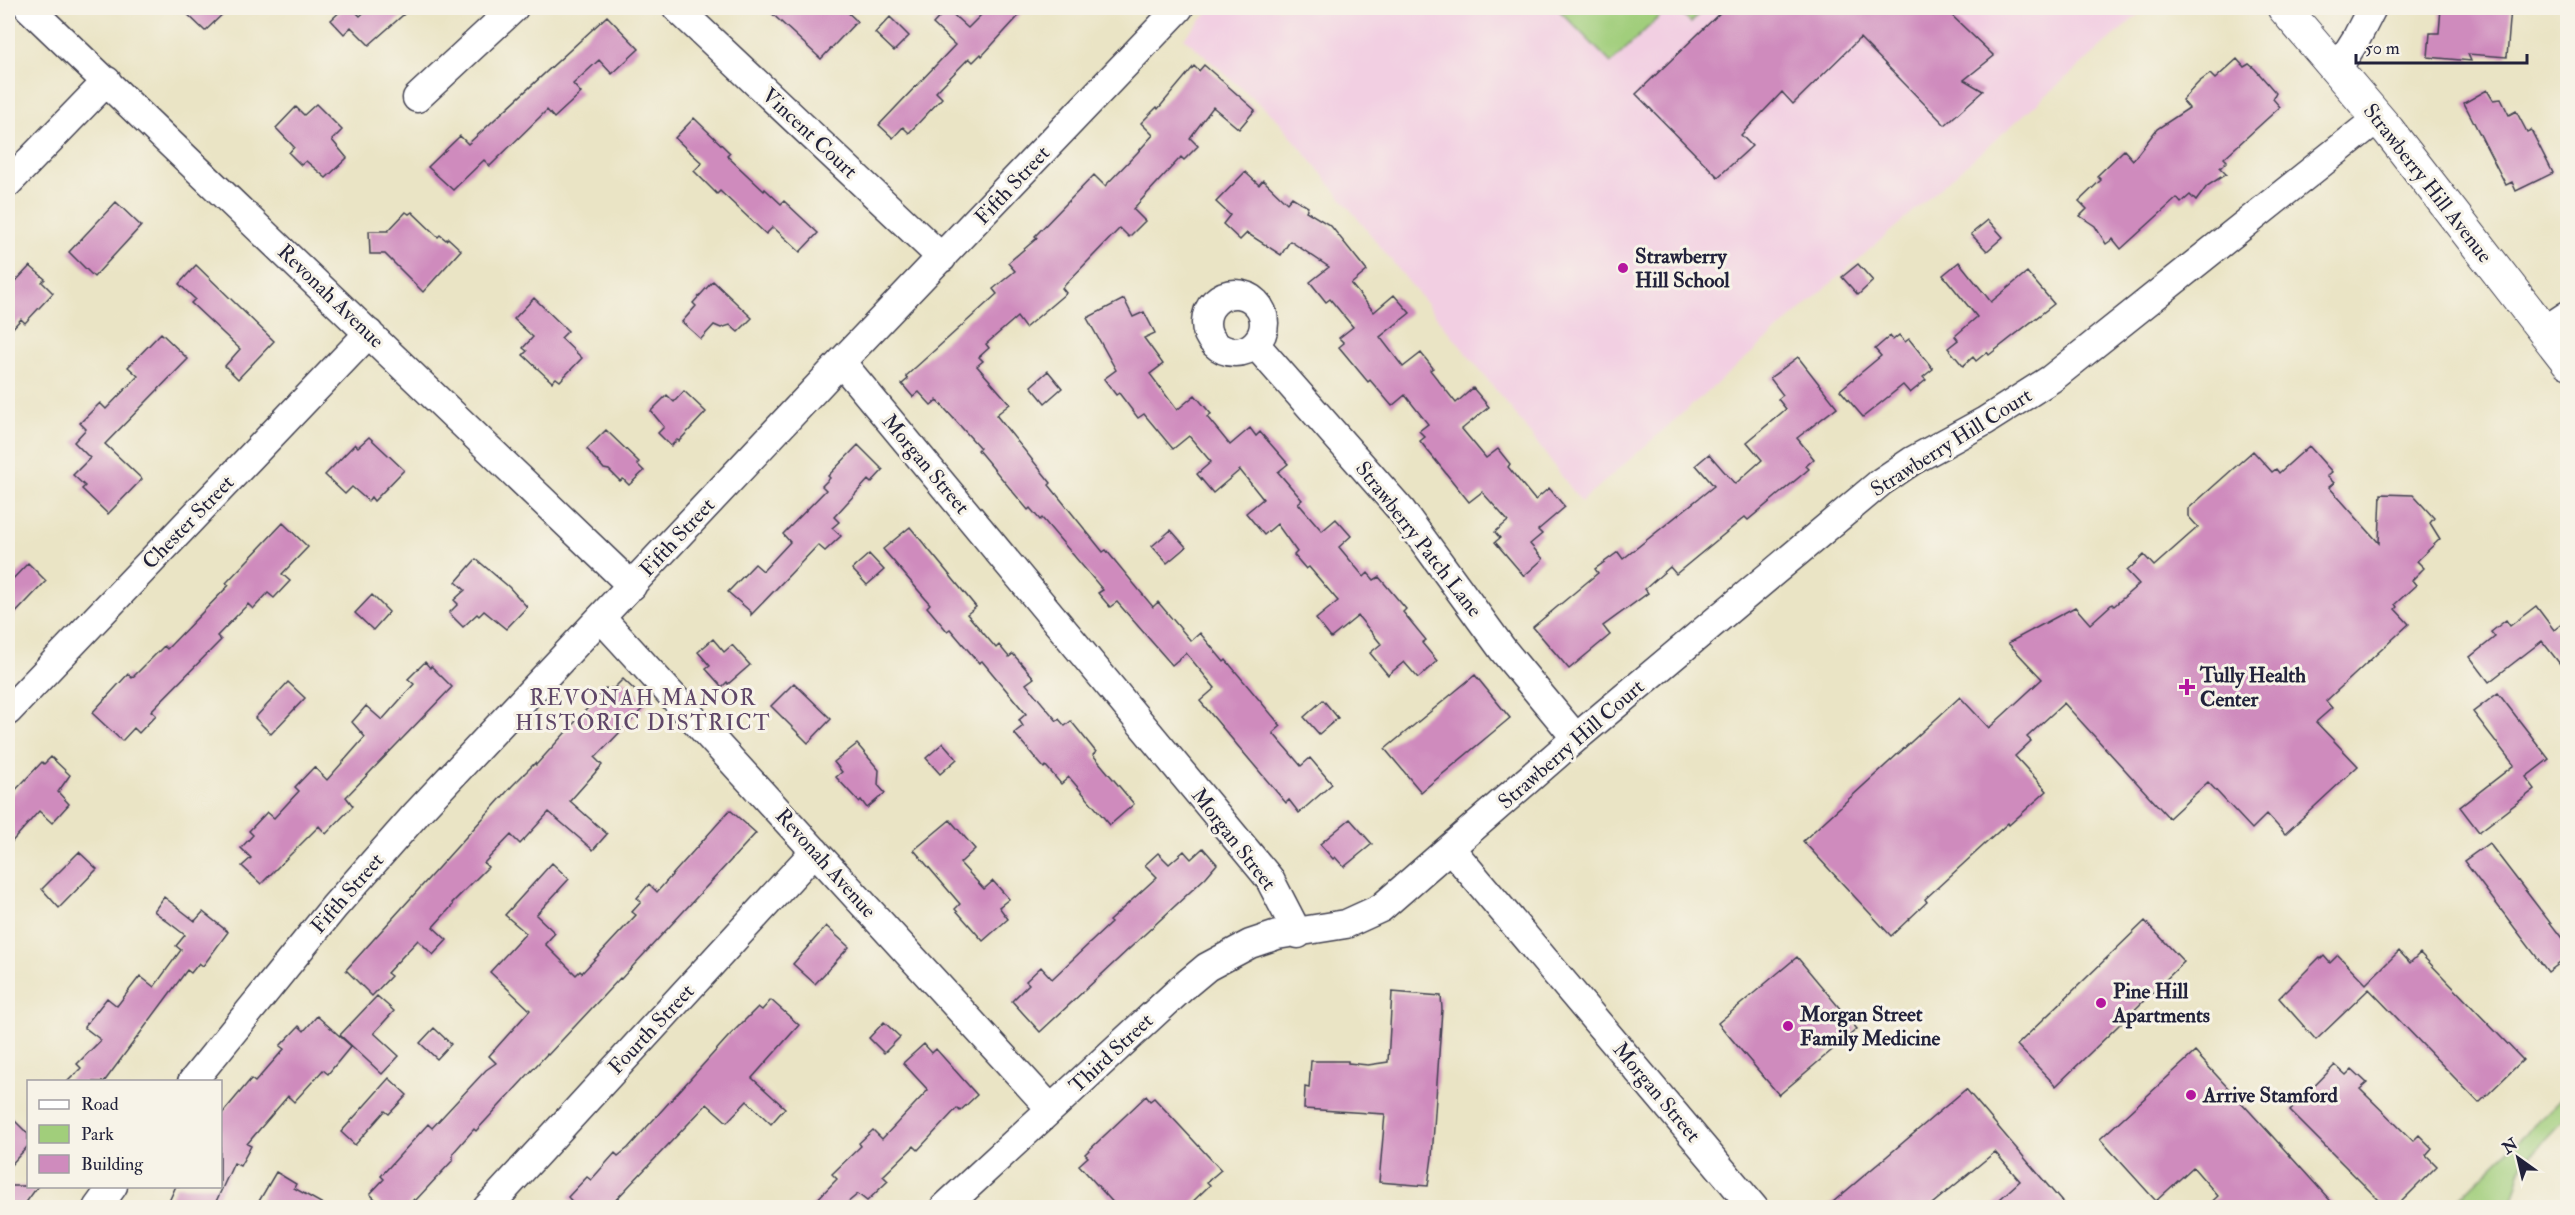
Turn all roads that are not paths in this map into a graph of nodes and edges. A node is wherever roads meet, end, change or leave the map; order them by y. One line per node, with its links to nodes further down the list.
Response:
1 (29, 8): 8 (street, Revonah Avenue)
2 (514, 8): 9 (street)
3 (677, 8): 12 (street, Vincent Court)
4 (1179, 8): 12 (street, Fifth Street)
5 (2284, 8): 7 (main road, Strawberry Hill Avenue)
6 (2372, 8): 7 (street)
7 (2337, 69): 10 (main road, Strawberry Hill Avenue)
8 (107, 81): 11 (street); 14 (street, Revonah Avenue)
9 (417, 98)
10 (2378, 118): 13 (main road, Strawberry Hill Avenue); 21 (street, Strawberry Hill Court)
11 (8, 183)
12 (942, 258): 16 (street, Fifth Street)
13 (2556, 323): 17 (main road, Strawberry Hill Avenue)
14 (369, 333): 18 (street, Revonah Avenue); 20 (street, Chester Street)
15 (1255, 344): 21 (street, Strawberry Patch Lane)
16 (841, 362): 18 (street, Fifth Street); 24 (street, Morgan Street)
17 (2568, 362)
18 (632, 586): 19 (street, Fifth Street)
19 (601, 618): 23 (street, Revonah Avenue); 25 (street, Fifth Street)
20 (8, 711)
21 (1576, 738): 22 (street, Strawberry Hill Court)
22 (1451, 849): 24 (street); 31 (street, Morgan Street)
23 (815, 851): 26 (street, Revonah Avenue); 29 (street, Fourth Street)
24 (1298, 933): 26 (street, Third Street)
25 (194, 1080)
26 (1051, 1109): 30 (street, Third Street)
27 (112, 1188): 28 (street)
28 (97, 1208)
29 (487, 1208)
30 (944, 1208)
31 (1754, 1208)

